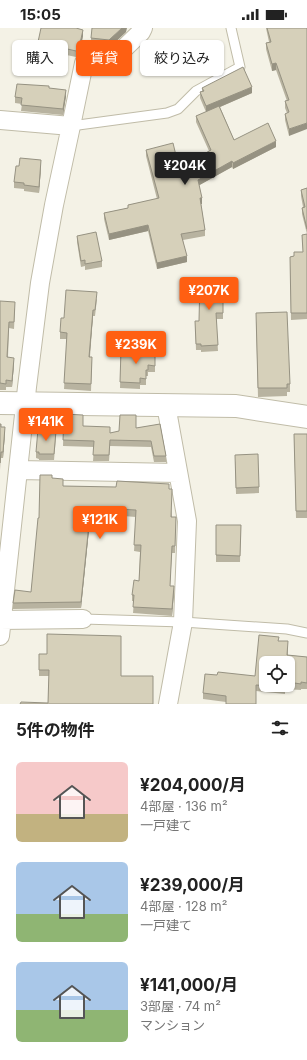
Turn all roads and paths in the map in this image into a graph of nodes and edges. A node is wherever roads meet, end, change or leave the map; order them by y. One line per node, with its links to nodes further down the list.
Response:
1 (143, 28): 4 (street)
2 (231, 28): 4 (lane)
3 (0, 120): 4 (street)
4 (72, 126): 6 (street)
5 (0, 404): 6 (street)
6 (25, 404): 7 (street); 9 (street)
7 (166, 405): 8 (street); 10 (street)
8 (307, 417)
9 (18, 470): 10 (street); 13 (street)
10 (178, 473): 12 (street)
11 (83, 619): 12 (lane); 13 (street)
12 (183, 622): 14 (lane); 15 (street)
13 (1, 626)
14 (307, 633)
15 (168, 704)

